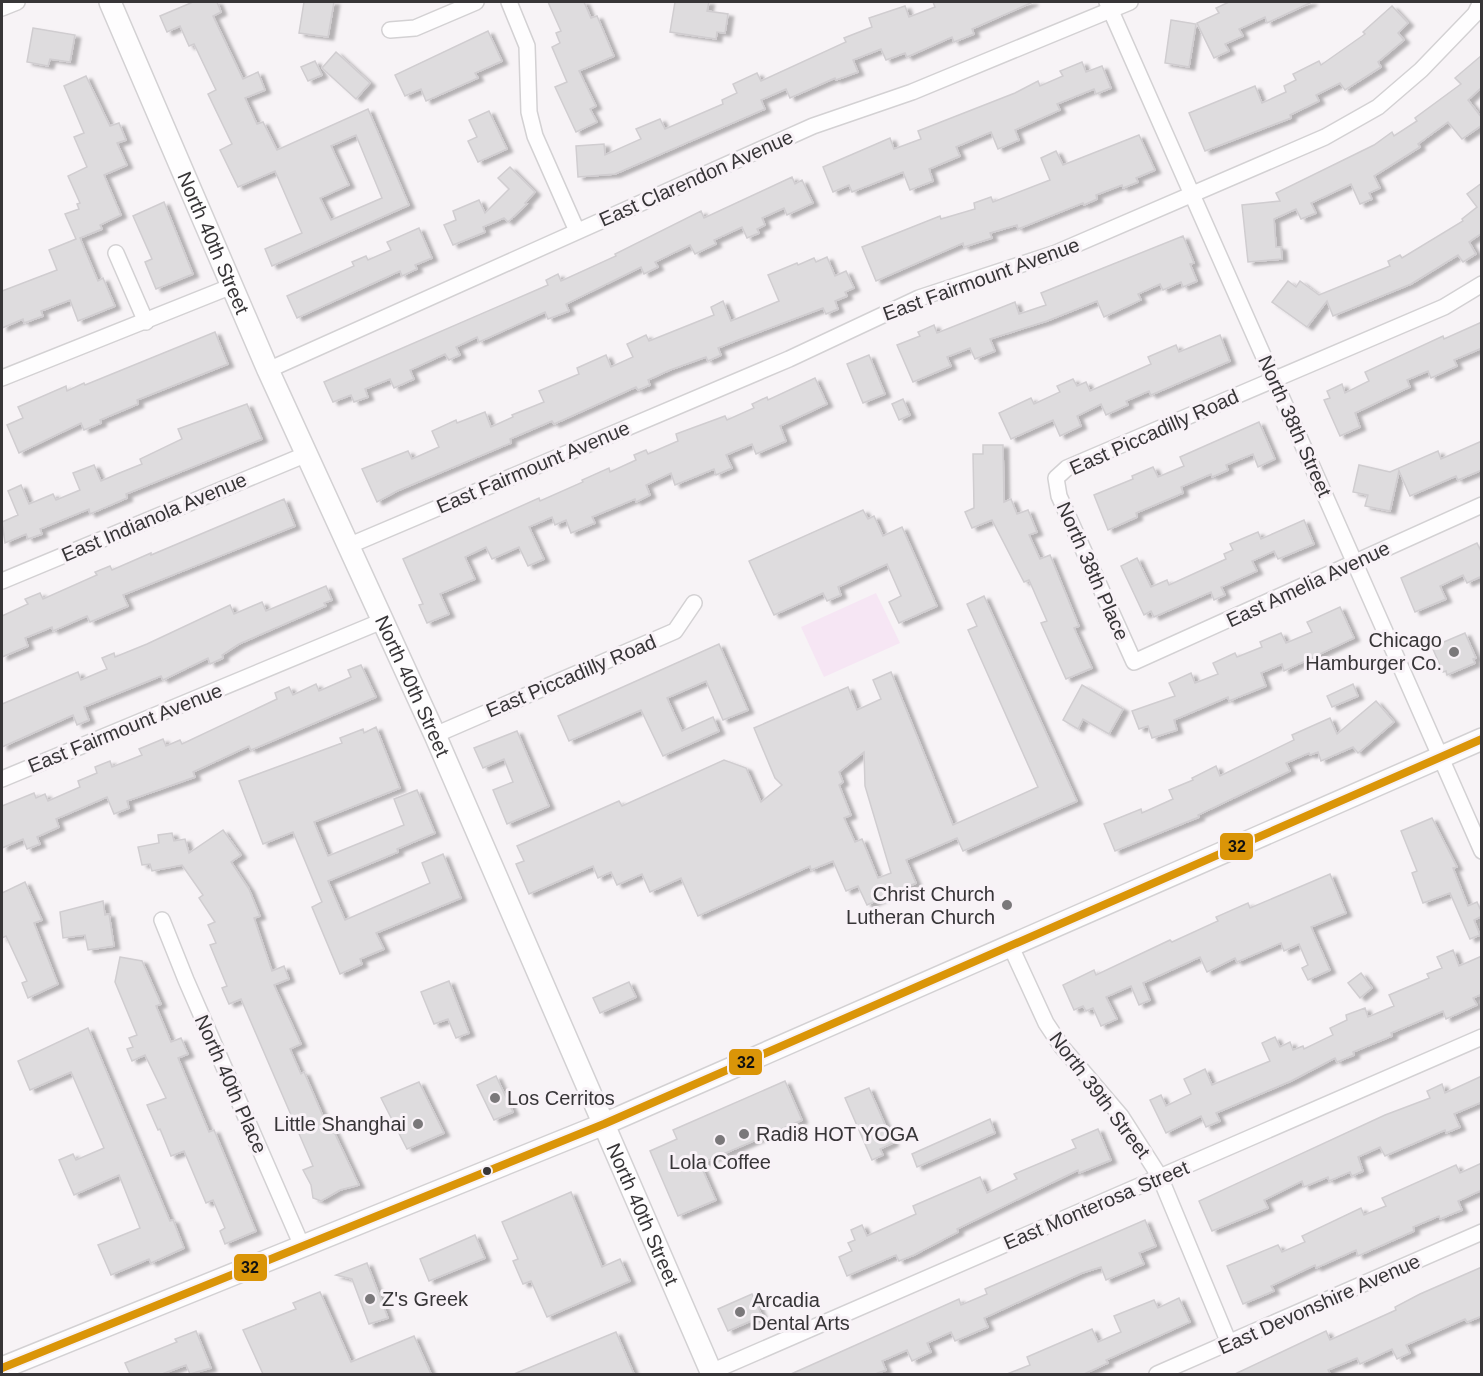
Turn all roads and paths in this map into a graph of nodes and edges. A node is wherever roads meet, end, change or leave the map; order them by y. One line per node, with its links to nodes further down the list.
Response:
1 (17, 2): 8 (street)
2 (110, 2): 14 (main road, North 40th Street)
3 (476, 2): 9 (street)
4 (509, 2): 11 (street)
5 (1130, 2): 7 (street, East Clarendon Avenue)
6 (1481, 3): 10 (street, East Fairmount Avenue)
7 (1108, 6): 10 (street, North 38th Street); 11 (street, East Clarendon Avenue)
8 (2, 8)
9 (390, 30)
10 (1193, 195): 18 (street, North 38th Street); 22 (street, East Fairmount Avenue)
11 (577, 231): 16 (street, East Clarendon Avenue)
12 (116, 253): 15 (street)
13 (1482, 284): 18 (street, East Piccadilly Road)
14 (232, 286): 15 (street); 16 (main road, North 40th Street)
15 (146, 322): 17 (street)
16 (268, 369): 19 (main road, North 40th Street)
17 (2, 378)
18 (1274, 379): 20 (street, East Piccadilly Road); 23 (street, North 38th Street)
19 (307, 454): 22 (main road, North 40th Street); 24 (street, East Indianola Avenue)
20 (1056, 478): 27 (street, North 38th Place)
21 (1482, 506): 23 (street, East Amelia Avenue)
22 (348, 546): 26 (main road, North 40th Street)
23 (1355, 564): 27 (street, East Amelia Avenue); 30 (street, North 38th Street)
24 (2, 581)
25 (694, 603): 28 (street, East Piccadilly Road)
26 (382, 621): 28 (main road, North 40th Street); 31 (street, East Fairmount Avenue)
27 (1134, 662)
28 (435, 735): 36 (main road, North 40th Street)
29 (1482, 740): 30 (main road)
30 (1440, 758): 32 (street, North 38th Street); 34 (main road)
31 (2, 779)
32 (1482, 851)
33 (162, 920): 39 (street, North 40th Place)
34 (1011, 947): 36 (main road); 37 (street, North 39th Street)
35 (1482, 1037): 37 (street, East Monterosa Street)
36 (604, 1124): 39 (main road); 42 (main road, North 40th Street)
37 (1160, 1177): 40 (street, North 39th Street); 42 (street, East Monterosa Street)
38 (1482, 1232): 40 (street, East Devonshire Avenue)
39 (302, 1246): 41 (main road)
40 (1229, 1343): 43 (street, East Devonshire Avenue)
41 (2, 1368)
42 (711, 1373)
43 (1156, 1374)

